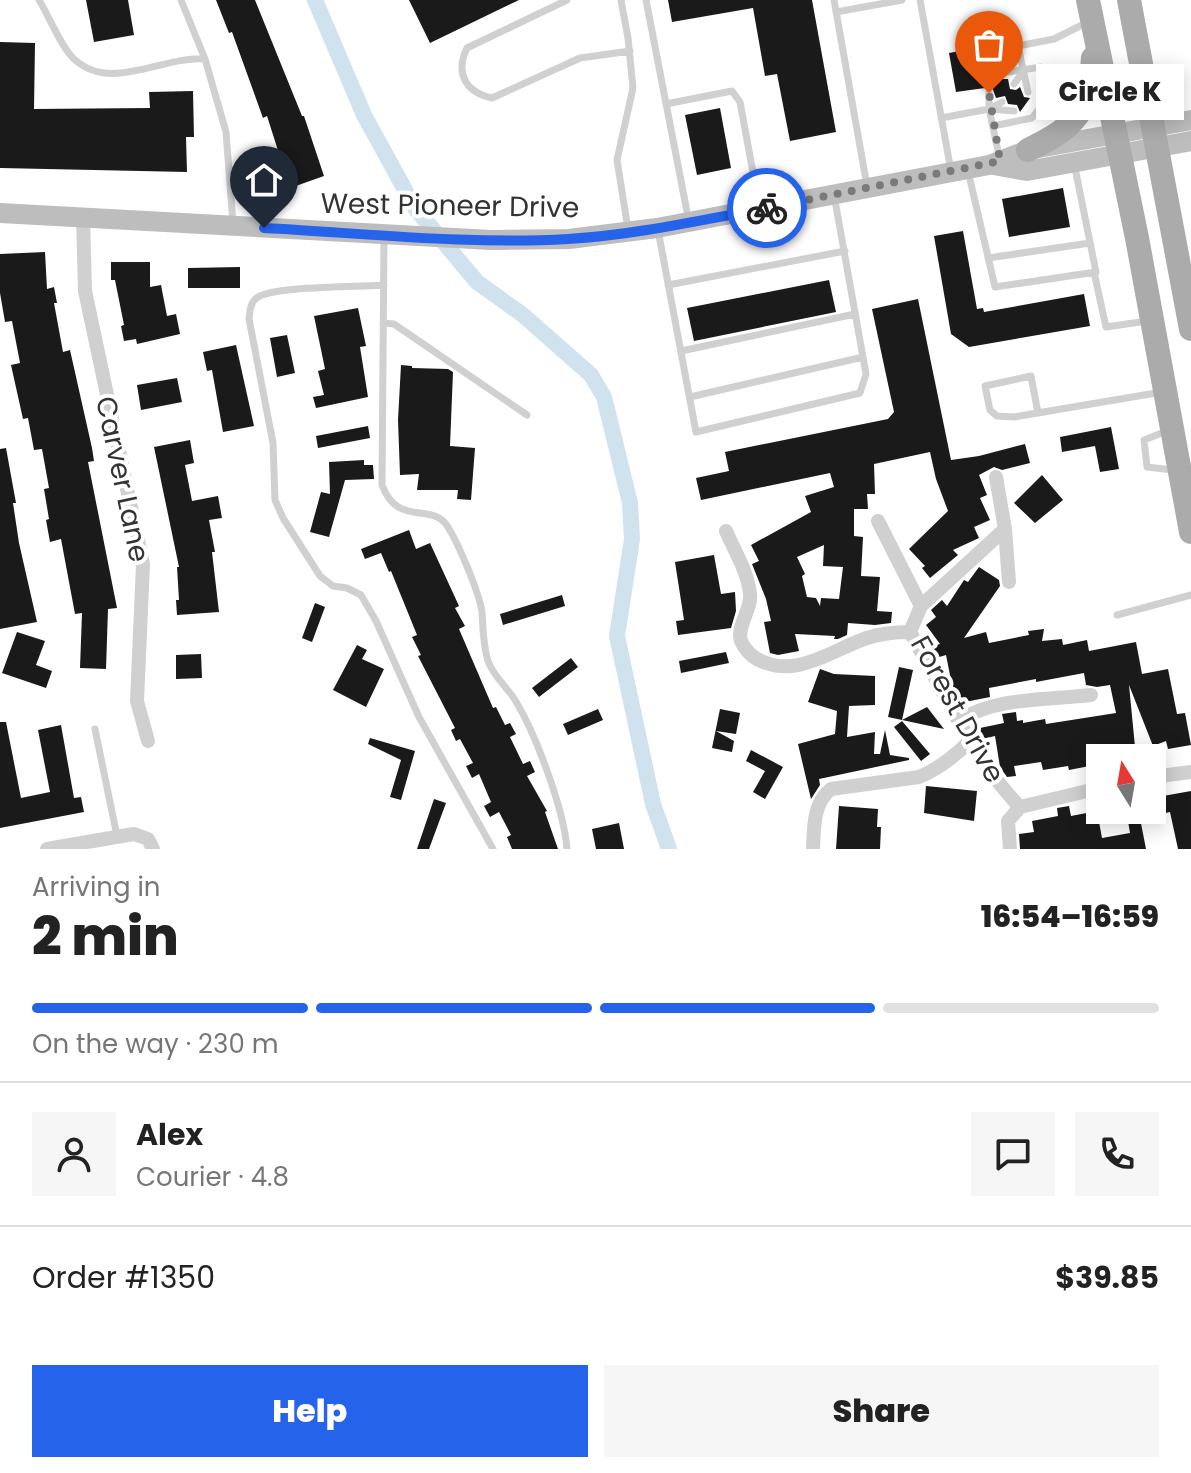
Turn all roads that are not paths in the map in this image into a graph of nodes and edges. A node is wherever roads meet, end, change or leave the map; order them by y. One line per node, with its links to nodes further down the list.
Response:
1 (39, 0): 13 (lane)
2 (181, 0): 13 (lane)
3 (567, 0): 12 (lane)
4 (621, 0): 12 (lane)
5 (646, 0): 20 (lane)
6 (834, 0): 10 (lane)
7 (902, 0): 10 (lane)
8 (920, 0): 23 (lane)
9 (1129, 0): 26 (main road)
10 (836, 12): 33 (lane)
11 (1092, 19): 14 (lane); 28 (main road); 29 (main road)
12 (630, 51): 41 (lane)
13 (205, 59): 39 (lane)
14 (1023, 72): 15 (lane); 16 (lane); 17 (lane); 25 (lane)
15 (1001, 73)
16 (1014, 84)
17 (1028, 92)
18 (989, 93): 21 (lane)
19 (1002, 102): 21 (lane)
20 (666, 104): 35 (lane); 38 (lane)
21 (989, 109): 22 (lane); 23 (lane); 25 (lane)
22 (1014, 111)
23 (941, 118): 32 (lane)
24 (1191, 120): 26 (main road, West Pioneer Drive)
25 (993, 126): 30 (lane)
26 (1154, 137): 27 (main road, West Pioneer Drive); 28 (main road, West Pioneer Drive); 45 (main road)
27 (1191, 141)
28 (1118, 144): 29 (main road, West Pioneer Drive); 31 (main road, West Pioneer Drive); 51 (main road)
29 (1028, 150): 30 (main road, West Pioneer Drive)
30 (994, 163): 31 (main road, West Pioneer Drive); 32 (main road, West Pioneer Drive)
31 (1074, 163): 43 (lane)
32 (959, 170): 33 (main road, West Pioneer Drive); 46 (lane)
33 (867, 188): 34 (main road, West Pioneer Drive)
34 (834, 195): 35 (main road, West Pioneer Drive); 44 (lane)
35 (760, 209): 38 (main road, West Pioneer Drive)
36 (0, 213): 37 (main road, West Pioneer Drive)
37 (83, 217): 39 (main road, West Pioneer Drive); 75 (street, Carver Lane)
38 (689, 222): 40 (main road, West Pioneer Drive)
39 (233, 226): 42 (main road, West Pioneer Drive)
40 (657, 228): 41 (main road, West Pioneer Drive); 49 (lane)
41 (629, 231): 42 (main road, West Pioneer Drive)
42 (384, 234): 48 (lane)
43 (1090, 243): 46 (lane); 47 (lane)
44 (845, 251): 49 (lane); 50 (lane)
45 (1184, 252): 53 (main road)
46 (988, 258): 47 (lane)
47 (1094, 272): 51 (lane)
48 (384, 285): 52 (lane); 83 (lane)
49 (668, 285): 54 (lane)
50 (855, 314): 54 (lane); 55 (lane)
51 (1150, 321): 56 (main road)
52 (383, 323): 59 (lane); 84 (lane)
53 (1191, 329)
54 (681, 351): 57 (lane)
55 (863, 357): 57 (lane); 57 (lane)
56 (1164, 391): 58 (lane); 60 (main road)
57 (690, 397)
58 (1038, 413): 58 (lane)
59 (527, 415)
60 (1185, 471): 65 (main road)
61 (996, 477): 63 (street)
62 (878, 521): 68 (street, Forest Drive)
63 (1005, 529): 66 (street); 68 (street)
64 (726, 531): 70 (street)
65 (1191, 532)
66 (1009, 582)
67 (1191, 595): 69 (lane)
68 (921, 606): 70 (street, Forest Drive)
69 (1117, 615)
70 (910, 632): 72 (street, Forest Drive)
71 (1091, 695): 72 (street)
72 (960, 720): 74 (street, Forest Drive)
73 (95, 729): 80 (lane)
74 (971, 740): 79 (street, Forest Drive); 85 (street)
75 (148, 741)
76 (1191, 772): 77 (street)
77 (1166, 775)
78 (1086, 791): 79 (street)
79 (1020, 807): 86 (street, Forest Drive)
80 (117, 836): 81 (street); 82 (street)
81 (47, 849)
82 (153, 849)
83 (493, 849)
84 (567, 849)
85 (813, 849)
86 (1010, 849)

